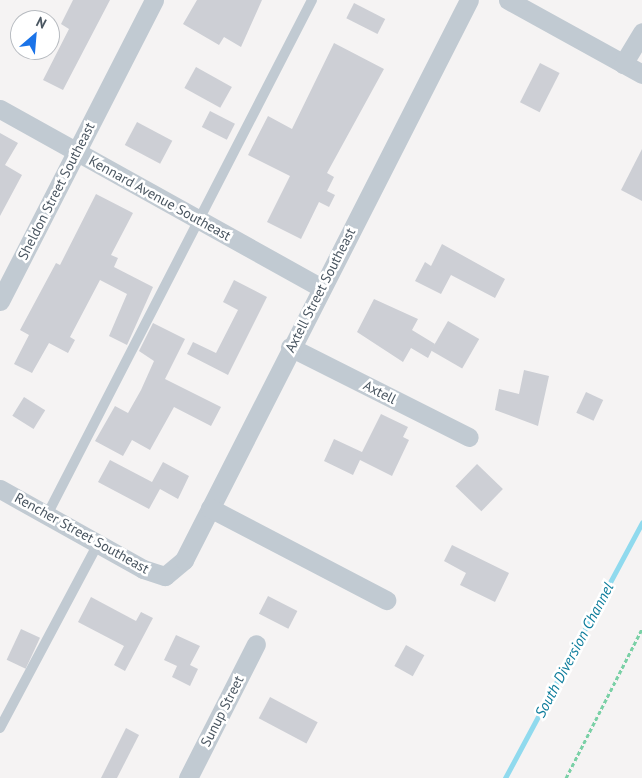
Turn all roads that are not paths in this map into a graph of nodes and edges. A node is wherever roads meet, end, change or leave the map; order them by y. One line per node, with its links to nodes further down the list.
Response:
1 (154, 0): 9 (street, Sheldon Street Southeast)
2 (312, 0): 10 (lane)
3 (469, 0): 11 (street, Axtell Street Southeast)
4 (508, 0): 6 (street)
5 (642, 32): 6 (street)
6 (623, 64): 7 (street)
7 (642, 74)
8 (0, 109): 9 (street, Kennard Avenue Southeast)
9 (76, 152): 10 (street, Kennard Avenue Southeast); 12 (street, Sheldon Street Southeast)
10 (200, 220): 11 (street, Kennard Avenue Southeast); 17 (lane)
11 (320, 287): 13 (street, Axtell Street Southeast)
12 (0, 301)
13 (290, 347): 14 (street, Axtell); 16 (street, Axtell Street Southeast)
14 (469, 437)
15 (0, 489): 17 (street, Rencher Street Southeast)
16 (210, 508): 19 (street, Axtell Street Southeast); 20 (street)
17 (47, 515): 18 (street, Rencher Street Southeast)
18 (98, 544): 19 (street, Rencher Street Southeast); 22 (lane)
19 (165, 576)
20 (386, 600)
21 (256, 644): 23 (street, Sunup Street)
22 (0, 728)
23 (188, 778)

